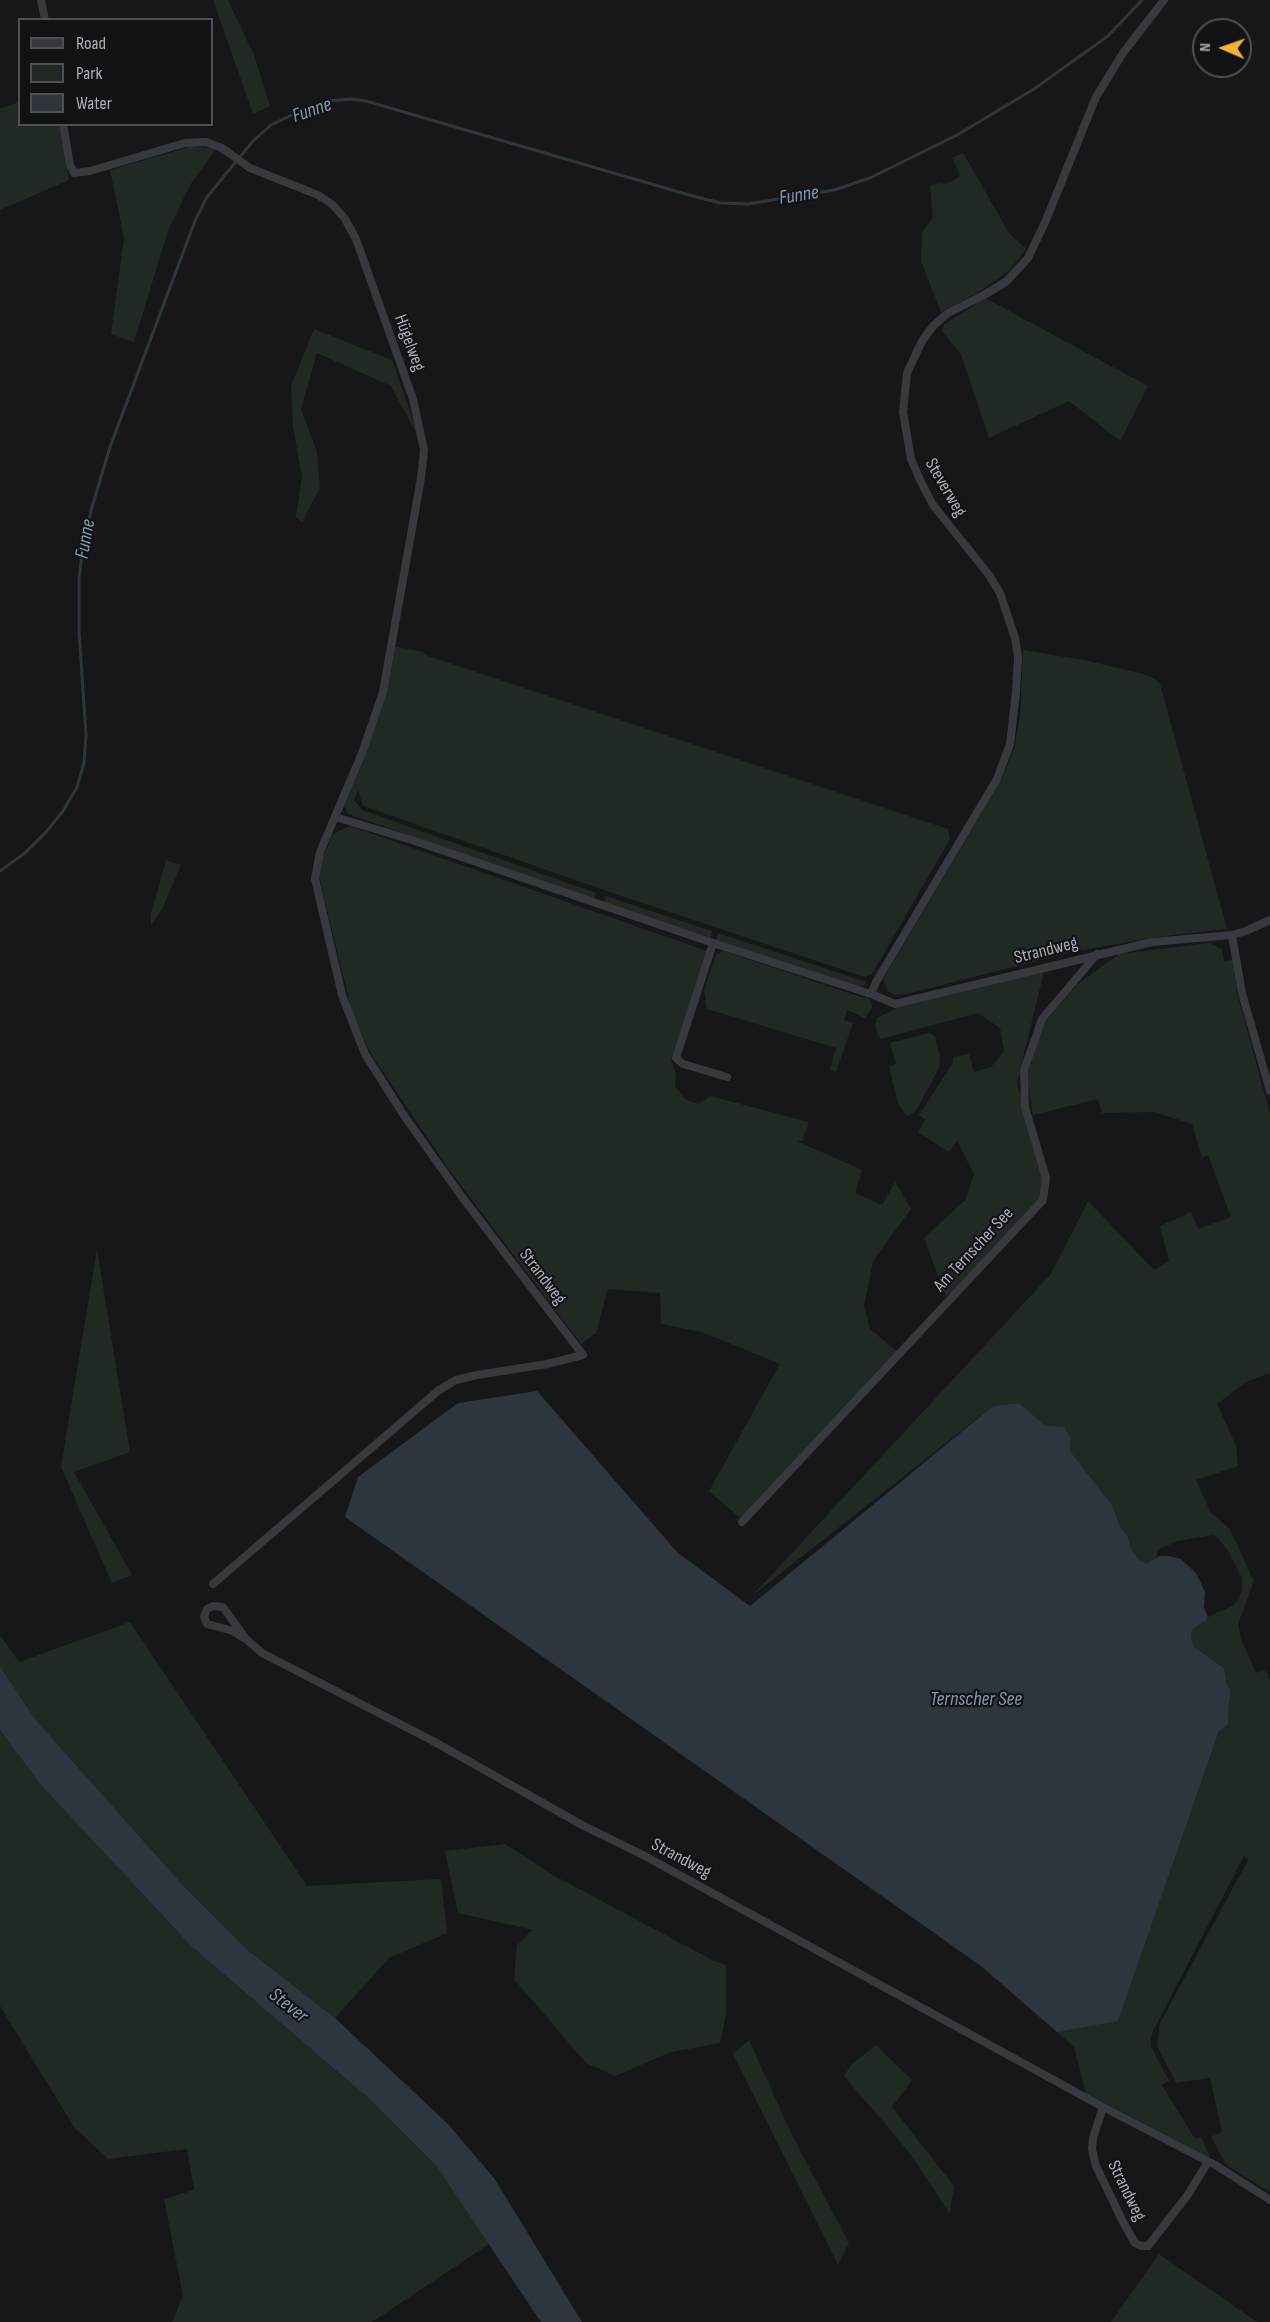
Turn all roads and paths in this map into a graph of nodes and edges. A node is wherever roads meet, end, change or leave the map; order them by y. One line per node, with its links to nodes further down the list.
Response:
1 (42, 0): 3 (street)
2 (1164, 0): 10 (street, Steverweg)
3 (45, 18)
4 (63, 126): 5 (street, Hügelweg)
5 (335, 817): 8 (street, Strandweg); 14 (street, Strandweg)
6 (1270, 920): 7 (street, Strandweg)
7 (1232, 935): 9 (street, Strandweg); 12 (street)
8 (713, 943): 10 (street, Strandweg); 11 (street)
9 (1096, 954): 10 (street, Strandweg); 13 (street, Am Ternscher See)
10 (871, 994)
11 (727, 1077)
12 (1270, 1091)
13 (742, 1522)
14 (213, 1584)
15 (246, 1639): 15 (street, Strandweg); 16 (street, Strandweg)
16 (1103, 2107): 17 (street, Strandweg); 17 (street, Strandweg)
17 (1208, 2162): 18 (street, Strandweg)
18 (1270, 2200)

